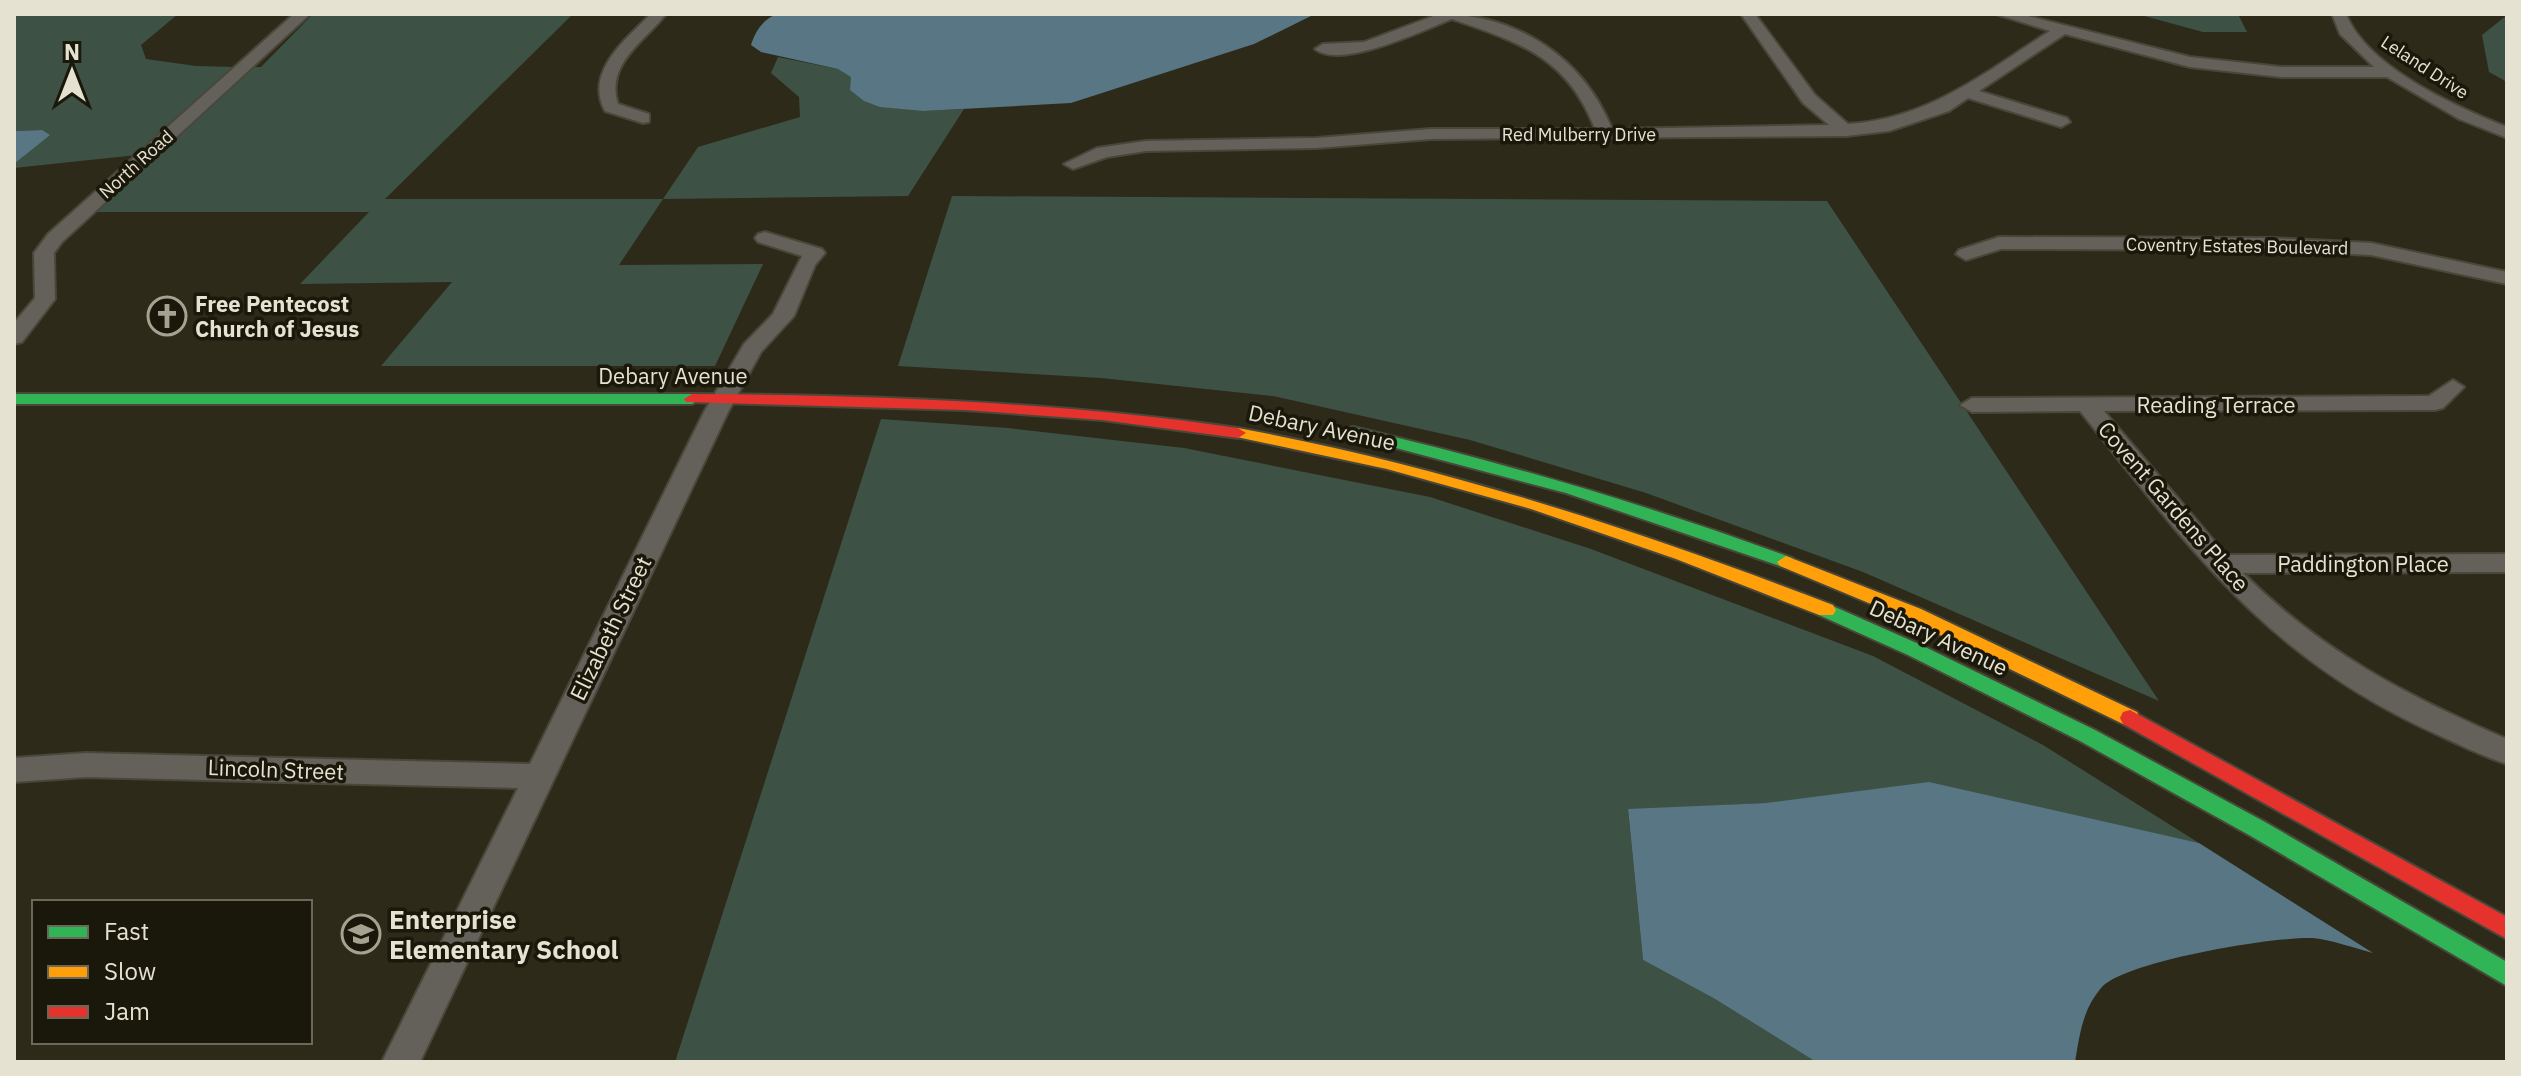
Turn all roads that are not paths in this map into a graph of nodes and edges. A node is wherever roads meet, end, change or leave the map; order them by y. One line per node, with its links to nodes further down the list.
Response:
1 (303, 14): 20 (street, North Road)
2 (659, 14): 11 (street)
3 (1452, 14): 8 (street); 15 (street)
4 (1748, 14): 13 (street)
5 (2003, 14): 7 (street)
6 (2339, 14): 9 (street, Leland Drive)
7 (2061, 30): 9 (street); 10 (street, Red Mulberry Drive)
8 (1323, 49)
9 (2393, 72): 14 (street, Leland Drive)
10 (1967, 92): 12 (street); 13 (street, Red Mulberry Drive)
11 (643, 118)
12 (2061, 122)
13 (1846, 131): 15 (street, Red Mulberry Drive)
14 (2507, 133)
15 (1606, 134): 16 (street, Red Mulberry Drive)
16 (1073, 164)
17 (765, 238): 21 (street, Elizabeth Street)
18 (1966, 254): 19 (street, Coventry Estates Boulevard)
19 (2505, 274)
20 (14, 337)
21 (734, 383): 23 (main road, Debary Avenue); 31 (street, Elizabeth Street); 33 (main road, Debary Avenue)
22 (2453, 387): 25 (street, Reading Terrace)
23 (14, 399)
24 (1972, 405): 25 (street, Reading Terrace)
25 (2087, 405): 28 (street, Covent Gardens Place)
26 (1329, 427): 32 (main road, Debary Avenue)
27 (2507, 563): 28 (street, Paddington Place)
28 (2219, 564): 29 (street, Covent Gardens Place)
29 (2507, 752)
30 (14, 770): 31 (street, Lincoln Street)
31 (539, 776): 34 (street, Elizabeth Street)
32 (2507, 929)
33 (2507, 975)
34 (401, 1062)

